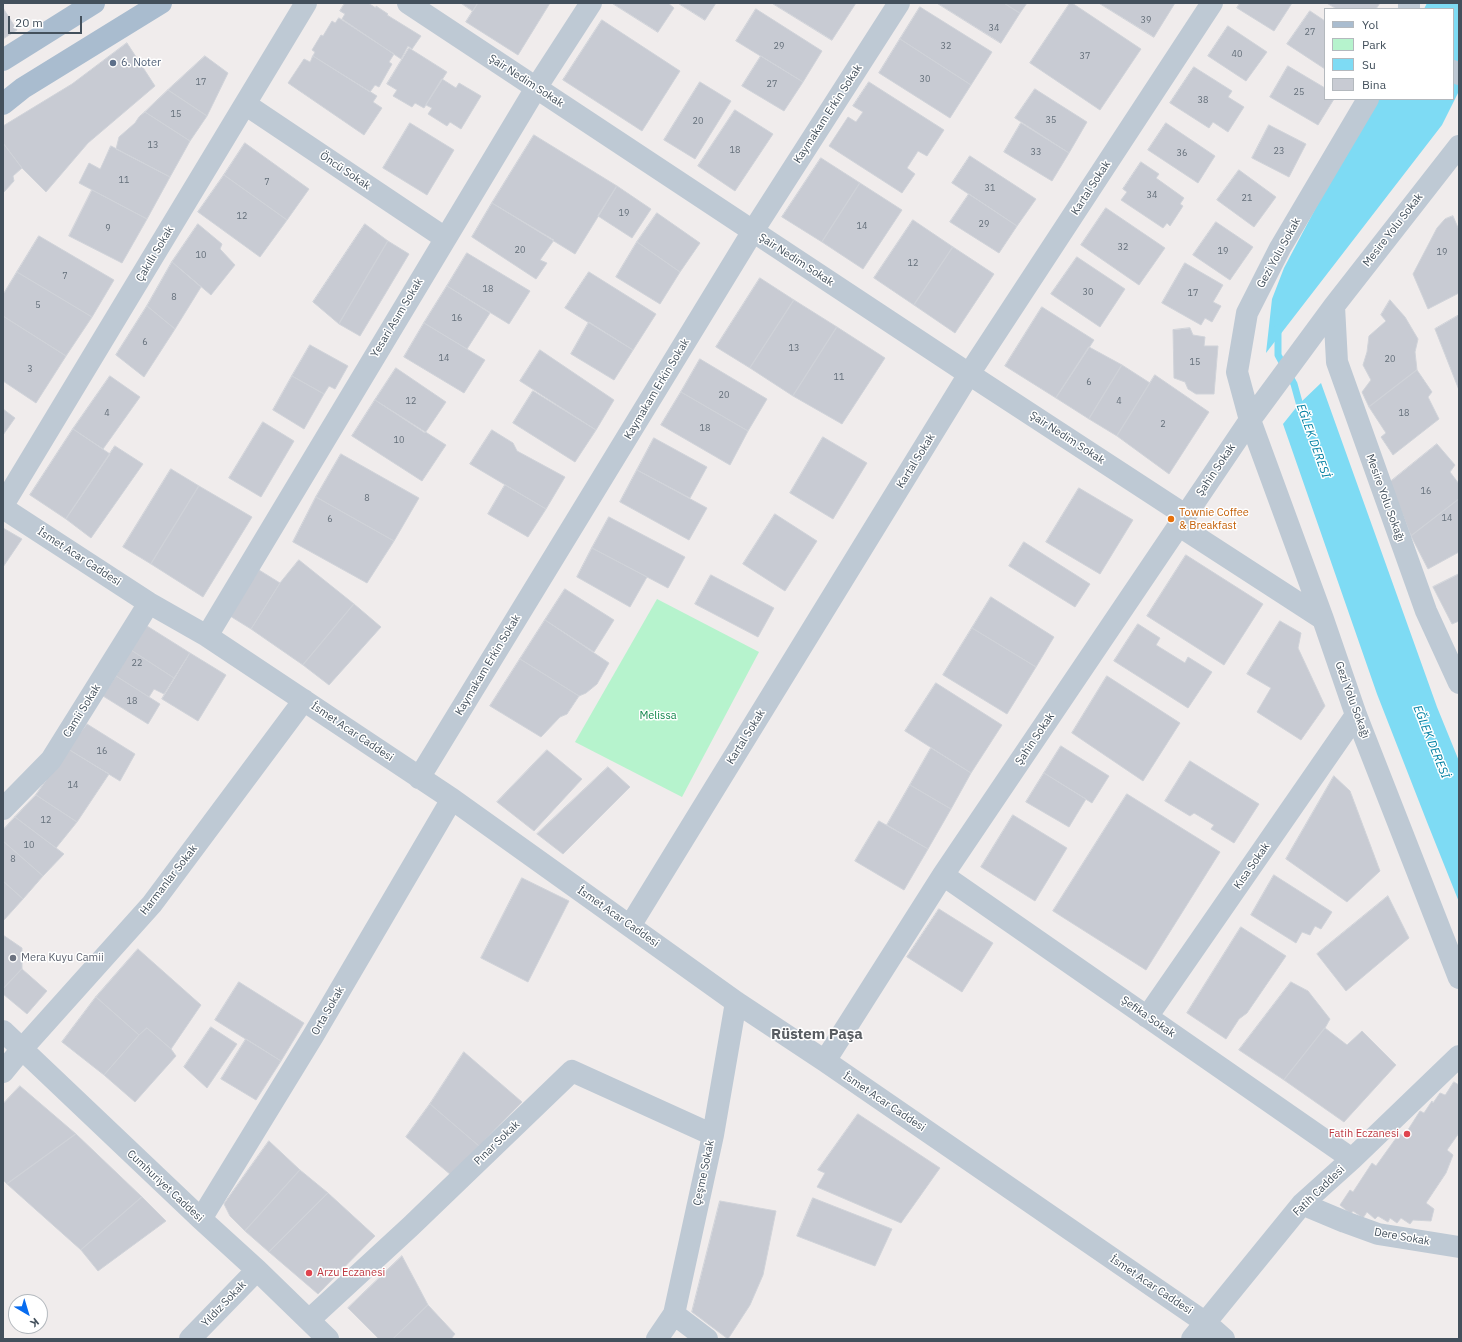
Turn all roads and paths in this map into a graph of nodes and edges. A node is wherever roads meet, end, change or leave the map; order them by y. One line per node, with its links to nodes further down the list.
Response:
1 (94, 3): 8 (main road)
2 (161, 3): 11 (main road)
3 (306, 3): 12 (street, Çakıllı Sokak)
4 (408, 3): 9 (street, Şair Nedim Sokak)
5 (591, 3): 9 (street, Yesari Asım Sokak)
6 (900, 3): 14 (street, Kaymakam Erkin Sokak)
7 (1212, 3): 17 (street, Kartal Sokak)
8 (3, 60)
9 (536, 88): 14 (street, Şair Nedim Sokak); 15 (street, Yesari Asım Sokak)
10 (1367, 100): 18 (street, Gezi Yolu Sokak)
11 (3, 104)
12 (246, 104): 15 (street, Öncü Sokak); 19 (street, Çakıllı Sokak)
13 (1457, 156): 16 (street, Mesire Yolu Sokak)
14 (753, 231): 17 (street, Şair Nedim Sokak); 28 (street, Kaymakam Erkin Sokak)
15 (445, 238): 24 (street, Yesari Asım Sokak)
16 (1334, 306): 18 (street, Mesire Yolu Sokak); 25 (street, Mesire Yolu Sokağı)
17 (969, 374): 21 (street, Şair Nedim Sokak); 32 (street, Kartal Sokak)
18 (1250, 420): 21 (street, Şahin Sokak); 23 (street, Gezi Yolu Sokağı)
19 (3, 504)
20 (3, 508): 22 (street, İsmet Acar Caddesi)
21 (1182, 520): 23 (street, Şair Nedim Sokak); 31 (street, Şahin Sokak)
22 (149, 603): 24 (street, İsmet Acar Caddesi); 30 (street, Camii Sokak)
23 (1323, 619): 27 (street, Gezi Yolu Sokağı)
24 (207, 636): 26 (street, İsmet Acar Caddesi)
25 (1459, 683)
26 (304, 700): 28 (street, İsmet Acar Caddesi); 37 (street, Harmanlar Sokak)
27 (1356, 715): 33 (street, Gezi Yolu Sokağı); 35 (street, Kısa Sokak)
28 (419, 778): 29 (street, İsmet Acar Caddesi)
29 (452, 799): 32 (street, İsmet Acar Caddesi); 44 (street, Orta Sokak)
30 (3, 809)
31 (943, 875): 35 (street, Şefika Sokak); 39 (street, Şahin Sokak)
32 (630, 926): 34 (street, İsmet Acar Caddesi)
33 (1459, 978)
34 (736, 1002): 39 (street, İsmet Acar Caddesi); 41 (street, Çeşme Sokak)
35 (1147, 1017): 42 (street, Şefika Sokak)
36 (3, 1031): 37 (street, Cumhuriyet Caddesi)
37 (21, 1050): 40 (street, Harmanlar Sokak); 44 (street, Cumhuriyet Caddesi)
38 (1459, 1056): 42 (street, Fatih Caddesi)
39 (825, 1061): 49 (street, İsmet Acar Caddesi)
40 (3, 1072)
41 (712, 1135): 47 (street, Çeşme Sokak); 48 (street, Pınar Sokak)
42 (1352, 1159): 43 (street, Fatih Caddesi)
43 (1302, 1204): 45 (street, Dere Sokak); 49 (street, Fatih Caddesi)
44 (201, 1220): 46 (street, Cumhuriyet Caddesi)
45 (1459, 1247)
46 (257, 1270): 48 (street, Cumhuriyet Caddesi); 50 (street, Yıldız Sokak)
47 (674, 1314): 52 (street, Çeşme Sokak); 53 (street)
48 (309, 1320): 51 (street, Cumhuriyet Caddesi)
49 (1199, 1331): 54 (street, İsmet Acar Caddesi)
50 (190, 1339)
51 (328, 1339)
52 (657, 1339)
53 (707, 1339)
54 (1224, 1339)

